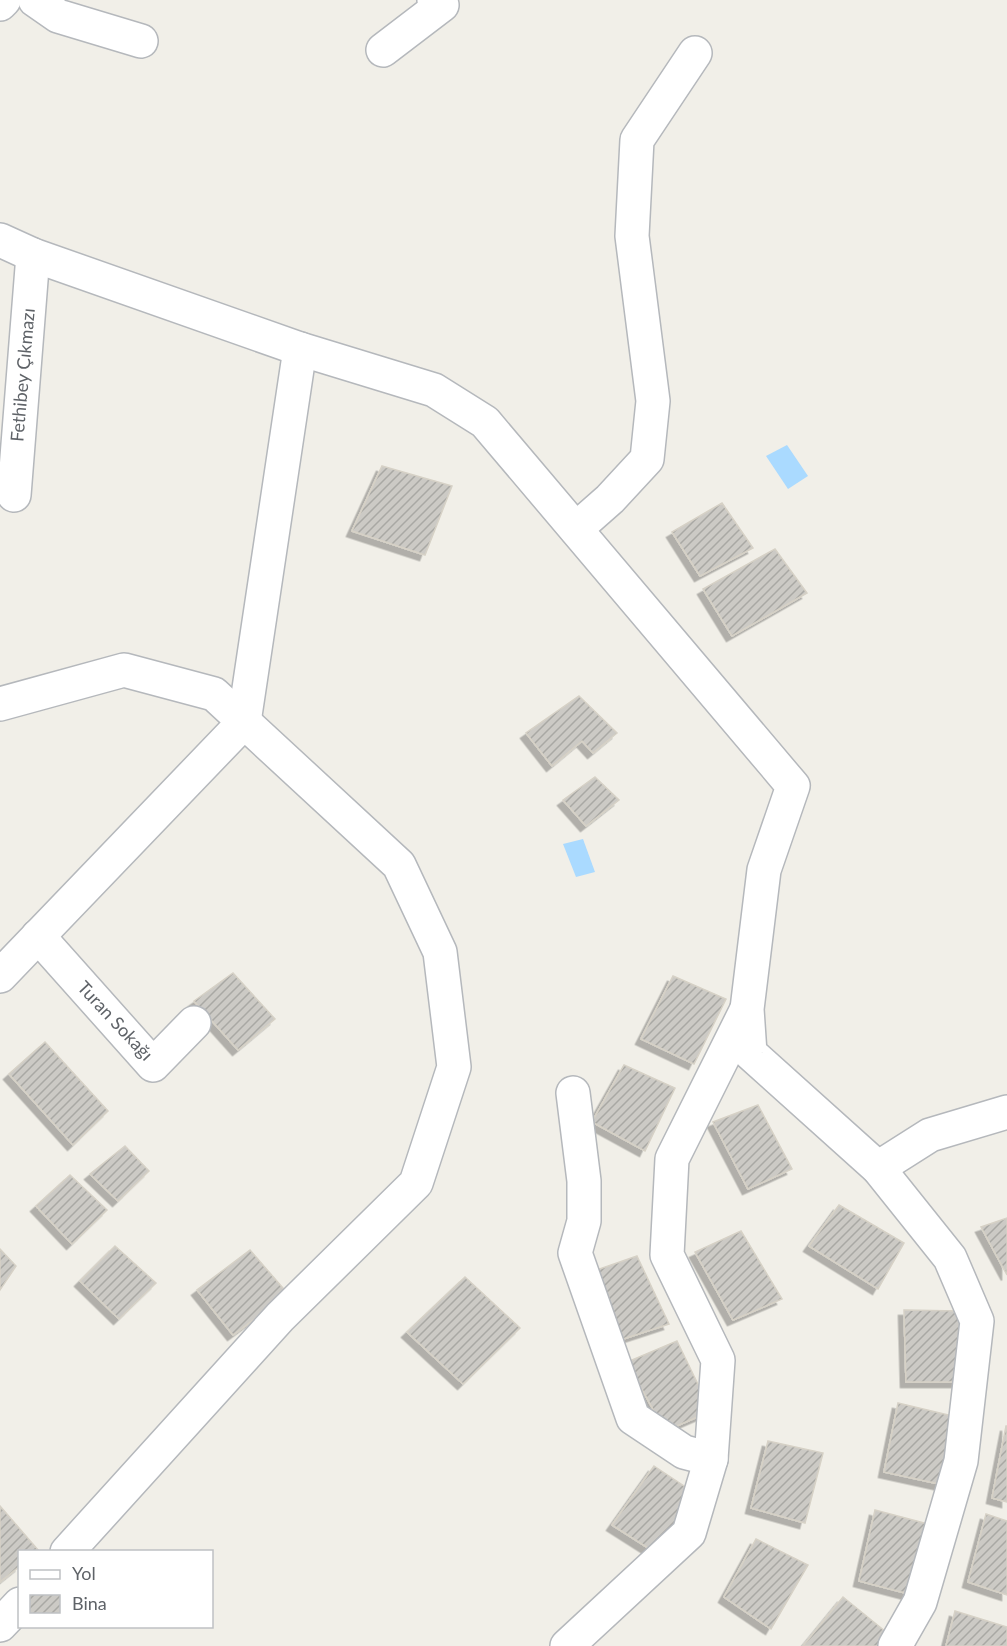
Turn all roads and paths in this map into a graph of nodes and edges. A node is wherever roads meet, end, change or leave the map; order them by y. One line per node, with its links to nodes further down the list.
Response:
1 (4, 0): 4 (street)
2 (35, 0): 5 (street)
3 (434, 0): 6 (street)
4 (0, 4)
5 (141, 41)
6 (383, 50)
7 (695, 53): 12 (street)
8 (0, 240): 9 (street)
9 (33, 255): 10 (street); 11 (street, Fethibey Çıkmazı)
10 (300, 349): 12 (street); 14 (street)
11 (14, 495)
12 (576, 529): 17 (street)
13 (0, 704): 14 (street)
14 (244, 722): 15 (street); 23 (street)
15 (38, 936): 16 (street); 18 (street, Turan Sokağı)
16 (0, 976)
17 (747, 1009): 21 (street); 22 (street)
18 (194, 1023)
19 (573, 1093): 22 (street)
20 (1007, 1112): 21 (street)
21 (878, 1168): 25 (street)
22 (711, 1459): 24 (street)
23 (68, 1550)
24 (567, 1646)
25 (895, 1646)

